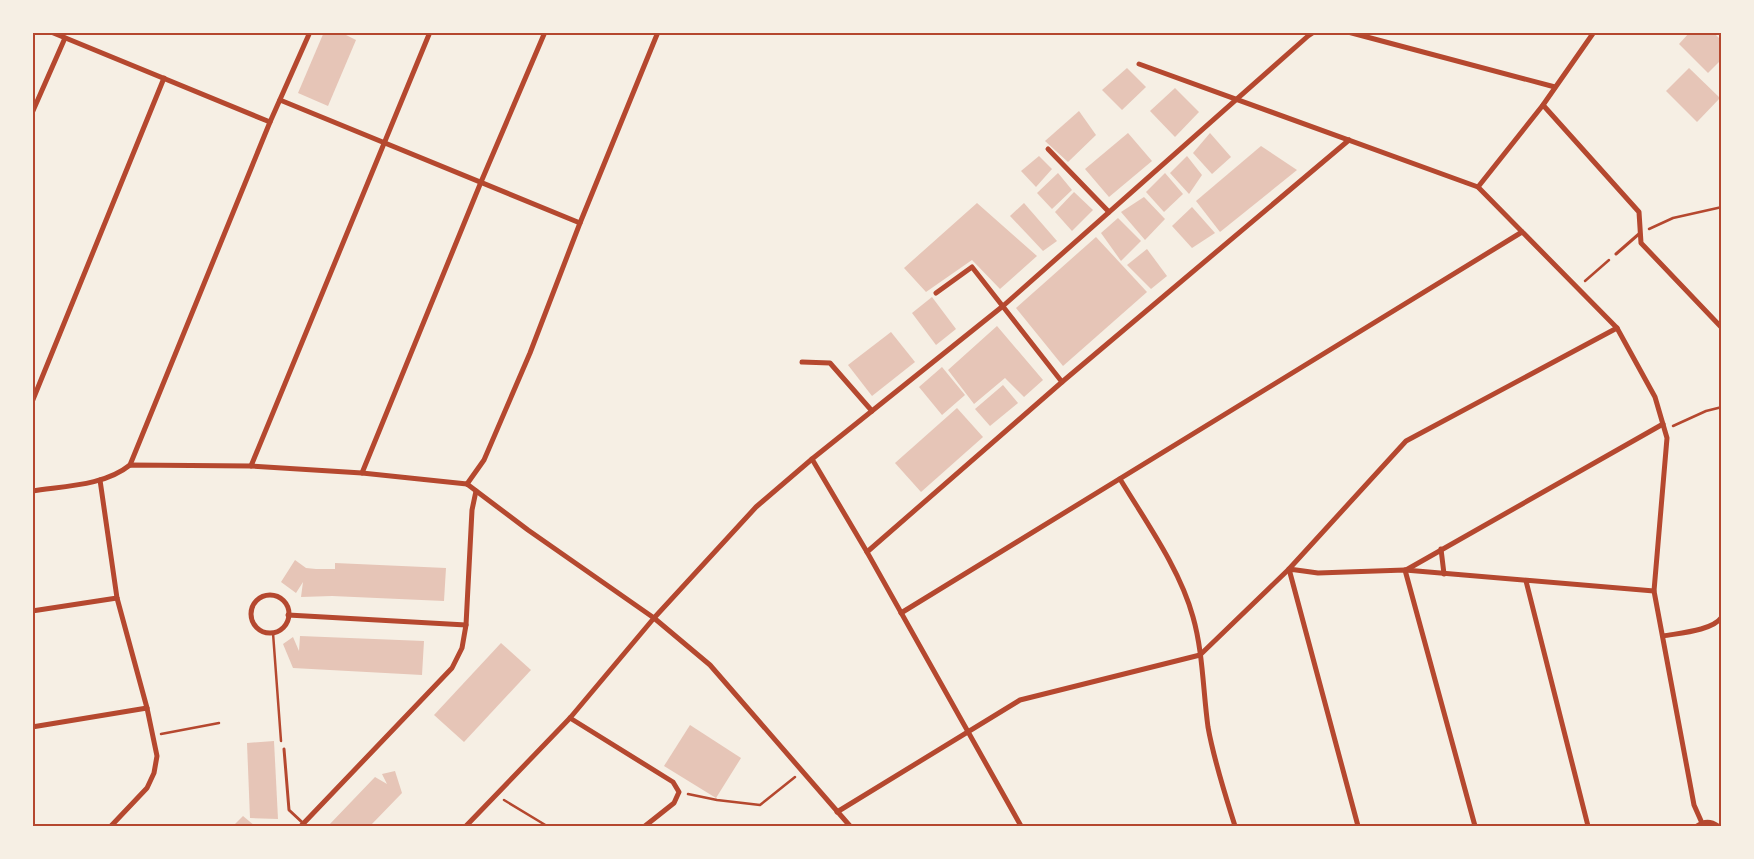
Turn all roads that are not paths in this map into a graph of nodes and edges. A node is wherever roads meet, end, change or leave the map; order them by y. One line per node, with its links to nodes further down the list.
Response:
1 (51, 32): 9 (street)
2 (310, 32): 14 (street)
3 (430, 32): 19 (street)
4 (545, 32): 21 (street)
5 (658, 32): 24 (street)
6 (1314, 32): 13 (street)
7 (1348, 32): 12 (street)
8 (1594, 32): 12 (street)
9 (64, 38): 11 (street); 16 (street)
10 (1139, 64): 13 (street)
11 (164, 78): 17 (street); 34 (street)
12 (1555, 87): 15 (street)
13 (1237, 99): 18 (street); 23 (street)
14 (280, 100): 17 (street); 19 (street)
15 (1543, 105): 22 (street); 26 (street)
16 (32, 113)
17 (270, 122): 38 (street)
18 (1349, 140): 22 (street); 33 (street)
19 (386, 143): 21 (street); 39 (street)
20 (1048, 149): 23 (street)
21 (481, 182): 24 (street); 40 (street)
22 (1478, 187): 25 (street)
23 (1109, 212): 29 (street)
24 (580, 223): 43 (street)
25 (1522, 232): 30 (street); 41 (street)
26 (1640, 232): 27 (lane); 31 (street)
27 (1616, 254)
28 (936, 293): 29 (street)
29 (1003, 306): 33 (street); 35 (street)
30 (1616, 328): 36 (street); 48 (street)
31 (1722, 328)
32 (802, 362): 35 (street)
33 (1062, 382): 47 (street)
34 (32, 402)
35 (872, 411): 37 (street)
36 (1664, 427): 46 (street); 52 (street)
37 (812, 459): 47 (street); 58 (street)
38 (130, 465): 39 (street); 42 (street)
39 (251, 466): 40 (street)
40 (362, 472): 43 (street)
41 (1120, 479): 55 (street); 61 (street)
42 (100, 480): 44 (street); 53 (street)
43 (467, 484): 45 (street)
44 (32, 491)
45 (476, 491): 58 (street); 59 (street)
46 (1441, 549): 49 (street); 50 (street)
47 (867, 552): 55 (street)
48 (1289, 569): 49 (street); 61 (street); 78 (street)
49 (1406, 570): 50 (street); 79 (street)
50 (1444, 574): 51 (street)
51 (1526, 580): 52 (street); 80 (street)
52 (1654, 591): 60 (street)
53 (117, 598): 54 (street); 62 (street)
54 (32, 611)
55 (901, 613): 65 (street)
56 (288, 615): 56 (street); 59 (street)
57 (1722, 617): 60 (street)
58 (654, 618): 63 (street); 67 (street)
59 (466, 625): 69 (street)
60 (1663, 636): 70 (street)
61 (1200, 655): 65 (street); 77 (street)
62 (147, 708): 64 (street); 72 (street)
63 (570, 718): 73 (street); 74 (street)
64 (32, 727)
65 (968, 732): 67 (street); 76 (street)
66 (284, 749): 69 (lane)
67 (838, 812): 75 (street)
68 (1722, 821): 71 (street)
69 (303, 825)
70 (1699, 825): 71 (street)
71 (1716, 825)
72 (111, 826)
73 (466, 826)
74 (645, 826)
75 (850, 826)
76 (1021, 826)
77 (1236, 826)
78 (1358, 826)
79 (1475, 826)
80 (1588, 826)

